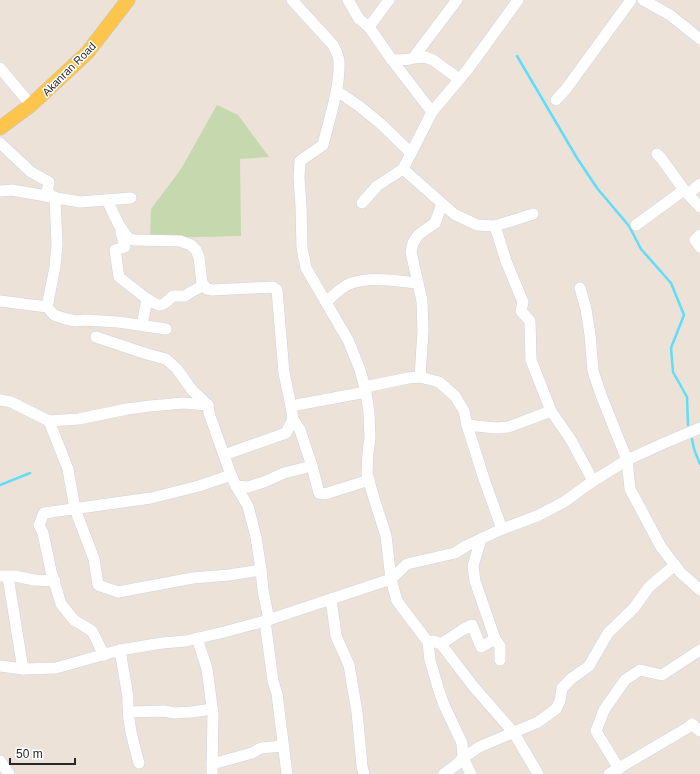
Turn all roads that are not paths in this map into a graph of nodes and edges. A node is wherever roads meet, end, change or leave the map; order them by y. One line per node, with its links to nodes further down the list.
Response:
1 (128, 0): 17 (main road, Akanran Road)
2 (292, 0): 15 (street)
3 (348, 0): 9 (street)
4 (389, 0): 9 (street)
5 (456, 0): 11 (street)
6 (518, 0): 14 (street)
7 (631, 0): 16 (street)
8 (643, 0): 10 (street)
9 (369, 27): 12 (street)
10 (700, 39)
11 (413, 58): 12 (street); 14 (street)
12 (392, 60): 18 (street)
13 (0, 68): 17 (street)
14 (459, 79): 18 (street)
15 (337, 91): 21 (street); 44 (street)
16 (556, 100)
17 (31, 105): 19 (main road, Akanran Road)
18 (432, 112): 21 (street)
19 (0, 128)
20 (0, 143): 27 (street)
21 (411, 153): 23 (street)
22 (657, 154): 26 (street)
23 (403, 169): 30 (street); 31 (street)
24 (700, 184): 26 (street)
25 (0, 191): 27 (street)
26 (686, 192): 32 (street); 35 (street)
27 (56, 198): 29 (street); 45 (street)
28 (131, 198): 29 (street)
29 (107, 200): 34 (street)
30 (362, 203)
31 (442, 204): 36 (street); 39 (street)
32 (700, 207)
33 (533, 214): 36 (street)
34 (119, 225): 40 (street); 42 (street)
35 (636, 225)
36 (494, 226): 54 (street)
37 (700, 235): 38 (street)
38 (700, 247)
39 (418, 283): 44 (street); 49 (street)
40 (204, 285): 42 (street); 53 (street)
41 (580, 288): 60 (street)
42 (147, 299): 46 (street)
43 (0, 301): 45 (street)
44 (326, 302): 50 (street)
45 (47, 307): 46 (street)
46 (142, 325): 47 (street)
47 (166, 329)
48 (96, 337): 52 (street)
49 (420, 377): 50 (street); 57 (street)
50 (365, 389): 53 (street); 63 (street)
51 (0, 400): 56 (street)
52 (208, 405): 56 (street); 59 (street)
53 (292, 406): 55 (street)
54 (551, 411): 57 (street); 64 (street)
55 (293, 419): 59 (street); 61 (street)
56 (49, 421): 66 (street)
57 (468, 425): 67 (street)
58 (700, 428): 60 (street)
59 (224, 455): 62 (street)
60 (627, 460): 64 (street); 69 (street)
61 (312, 466): 63 (street); 65 (street)
62 (231, 476): 65 (street); 66 (street)
63 (369, 480): 72 (street)
64 (593, 481): 67 (street)
65 (236, 486): 70 (street)
66 (75, 509): 70 (street); 73 (street)
67 (502, 529): 68 (street)
68 (482, 539): 72 (street); 78 (street)
69 (675, 565): 74 (street); 90 (street)
70 (261, 570): 76 (street)
71 (4, 576): 73 (street); 86 (street)
72 (391, 579): 75 (street); 79 (street)
73 (54, 581): 83 (street)
74 (700, 590)
75 (331, 599): 76 (street); 99 (street)
76 (267, 621): 77 (street); 91 (street)
77 (197, 638): 81 (street); 87 (street)
78 (495, 639): 80 (street); 84 (street)
79 (428, 642): 80 (street); 92 (street)
80 (441, 644): 90 (street)
81 (120, 650): 83 (street); 88 (street)
82 (700, 650): 96 (street)
83 (104, 654): 86 (street)
84 (500, 660)
85 (0, 666): 86 (street)
86 (23, 669)
87 (212, 708): 88 (street); 95 (street)
88 (129, 712): 94 (street)
89 (700, 731): 96 (street)
90 (514, 733): 92 (street); 102 (street)
91 (283, 746): 95 (street); 98 (street)
92 (462, 758): 100 (street); 101 (street)
93 (0, 761): 97 (street)
94 (139, 763)
95 (212, 769)
96 (614, 772)
97 (9, 774)
98 (287, 774)
99 (364, 774)
100 (444, 774)
101 (471, 774)
102 (538, 774)

